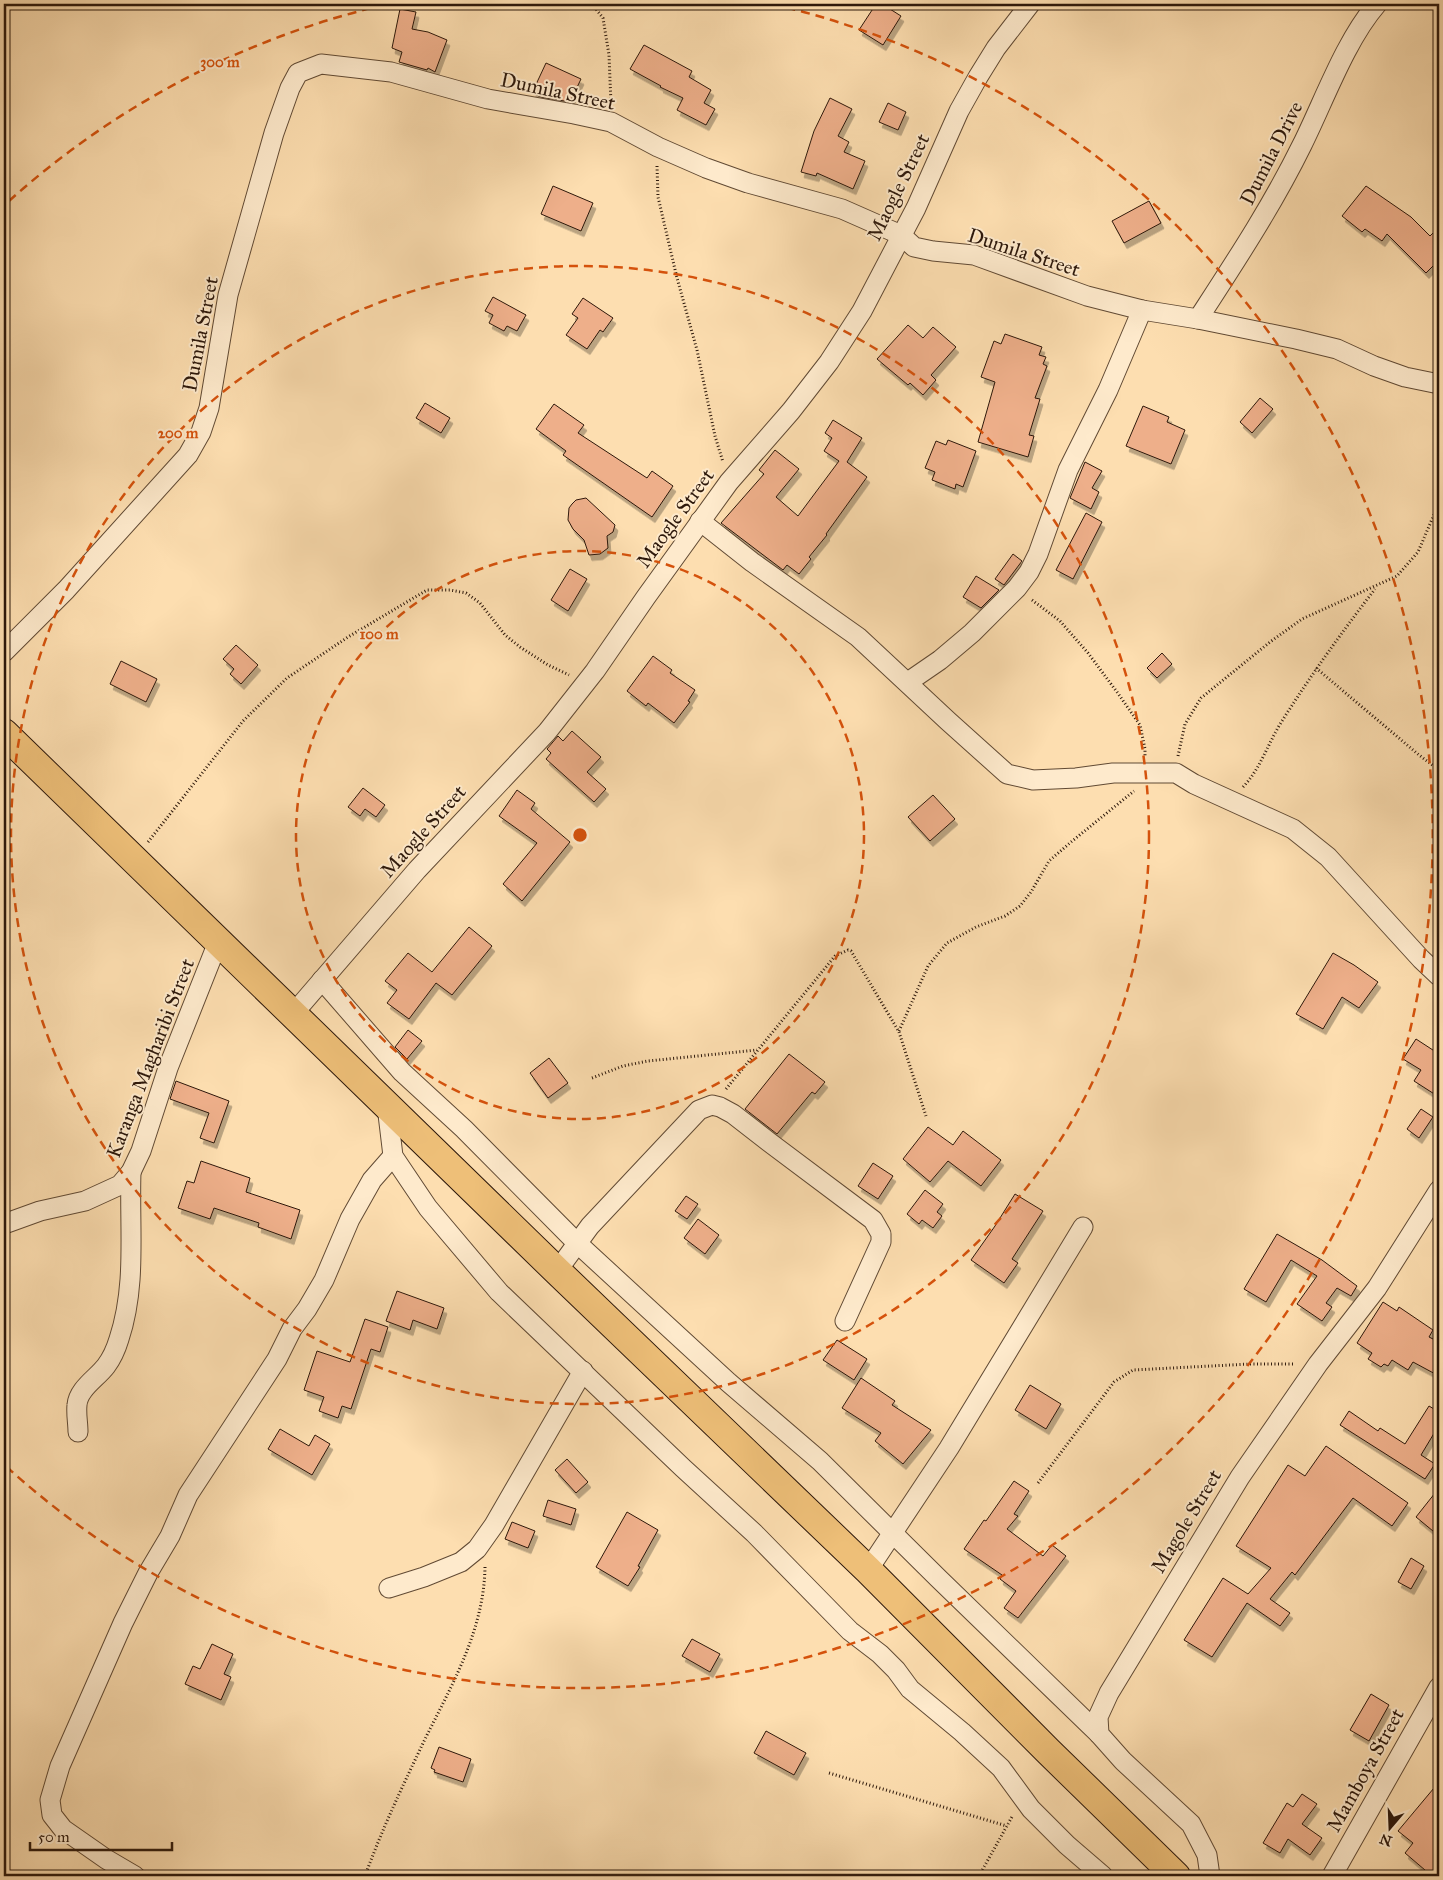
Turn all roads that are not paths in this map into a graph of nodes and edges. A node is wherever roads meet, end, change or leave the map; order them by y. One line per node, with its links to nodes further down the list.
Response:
1 (1030, 4): 3 (street, Maogle Street)
2 (1376, 4): 5 (street, Dumila Drive)
3 (901, 235): 4 (street, Dumila Street); 7 (street, Maogle Street); 8 (street, Dumila Street)
4 (1142, 310): 5 (street, Dumila Street); 9 (street)
5 (1198, 319): 6 (street, Dumila Street)
6 (1439, 384)
7 (700, 521): 9 (street); 13 (street, Maogle Street)
8 (4, 652)
9 (908, 682): 12 (street)
10 (4, 732): 11 (highway)
11 (218, 942): 14 (highway); 17 (street, Karanga Magharibi Street)
12 (1439, 976)
13 (322, 980): 14 (street, Maogle Street); 21 (street)
14 (293, 1014): 15 (highway)
15 (387, 1106): 16 (street); 22 (highway)
16 (393, 1156): 24 (street); 31 (street)
17 (131, 1172): 19 (street, Karanga Magharibi Street); 25 (street)
18 (1439, 1190): 30 (street, Magole Street)
19 (4, 1224)
20 (1084, 1227): 26 (street)
21 (577, 1243): 22 (street); 23 (street); 26 (street)
22 (557, 1271): 27 (highway)
23 (844, 1321)
24 (583, 1372): 28 (street); 32 (street)
25 (78, 1432)
26 (893, 1533): 27 (street); 30 (street)
27 (868, 1570): 33 (highway)
28 (389, 1588)
29 (1439, 1687): 35 (street, Mamboya Street)
30 (1099, 1734): 34 (street)
31 (135, 1876)
32 (1102, 1876)
33 (1176, 1876)
34 (1210, 1876)
35 (1332, 1876)

